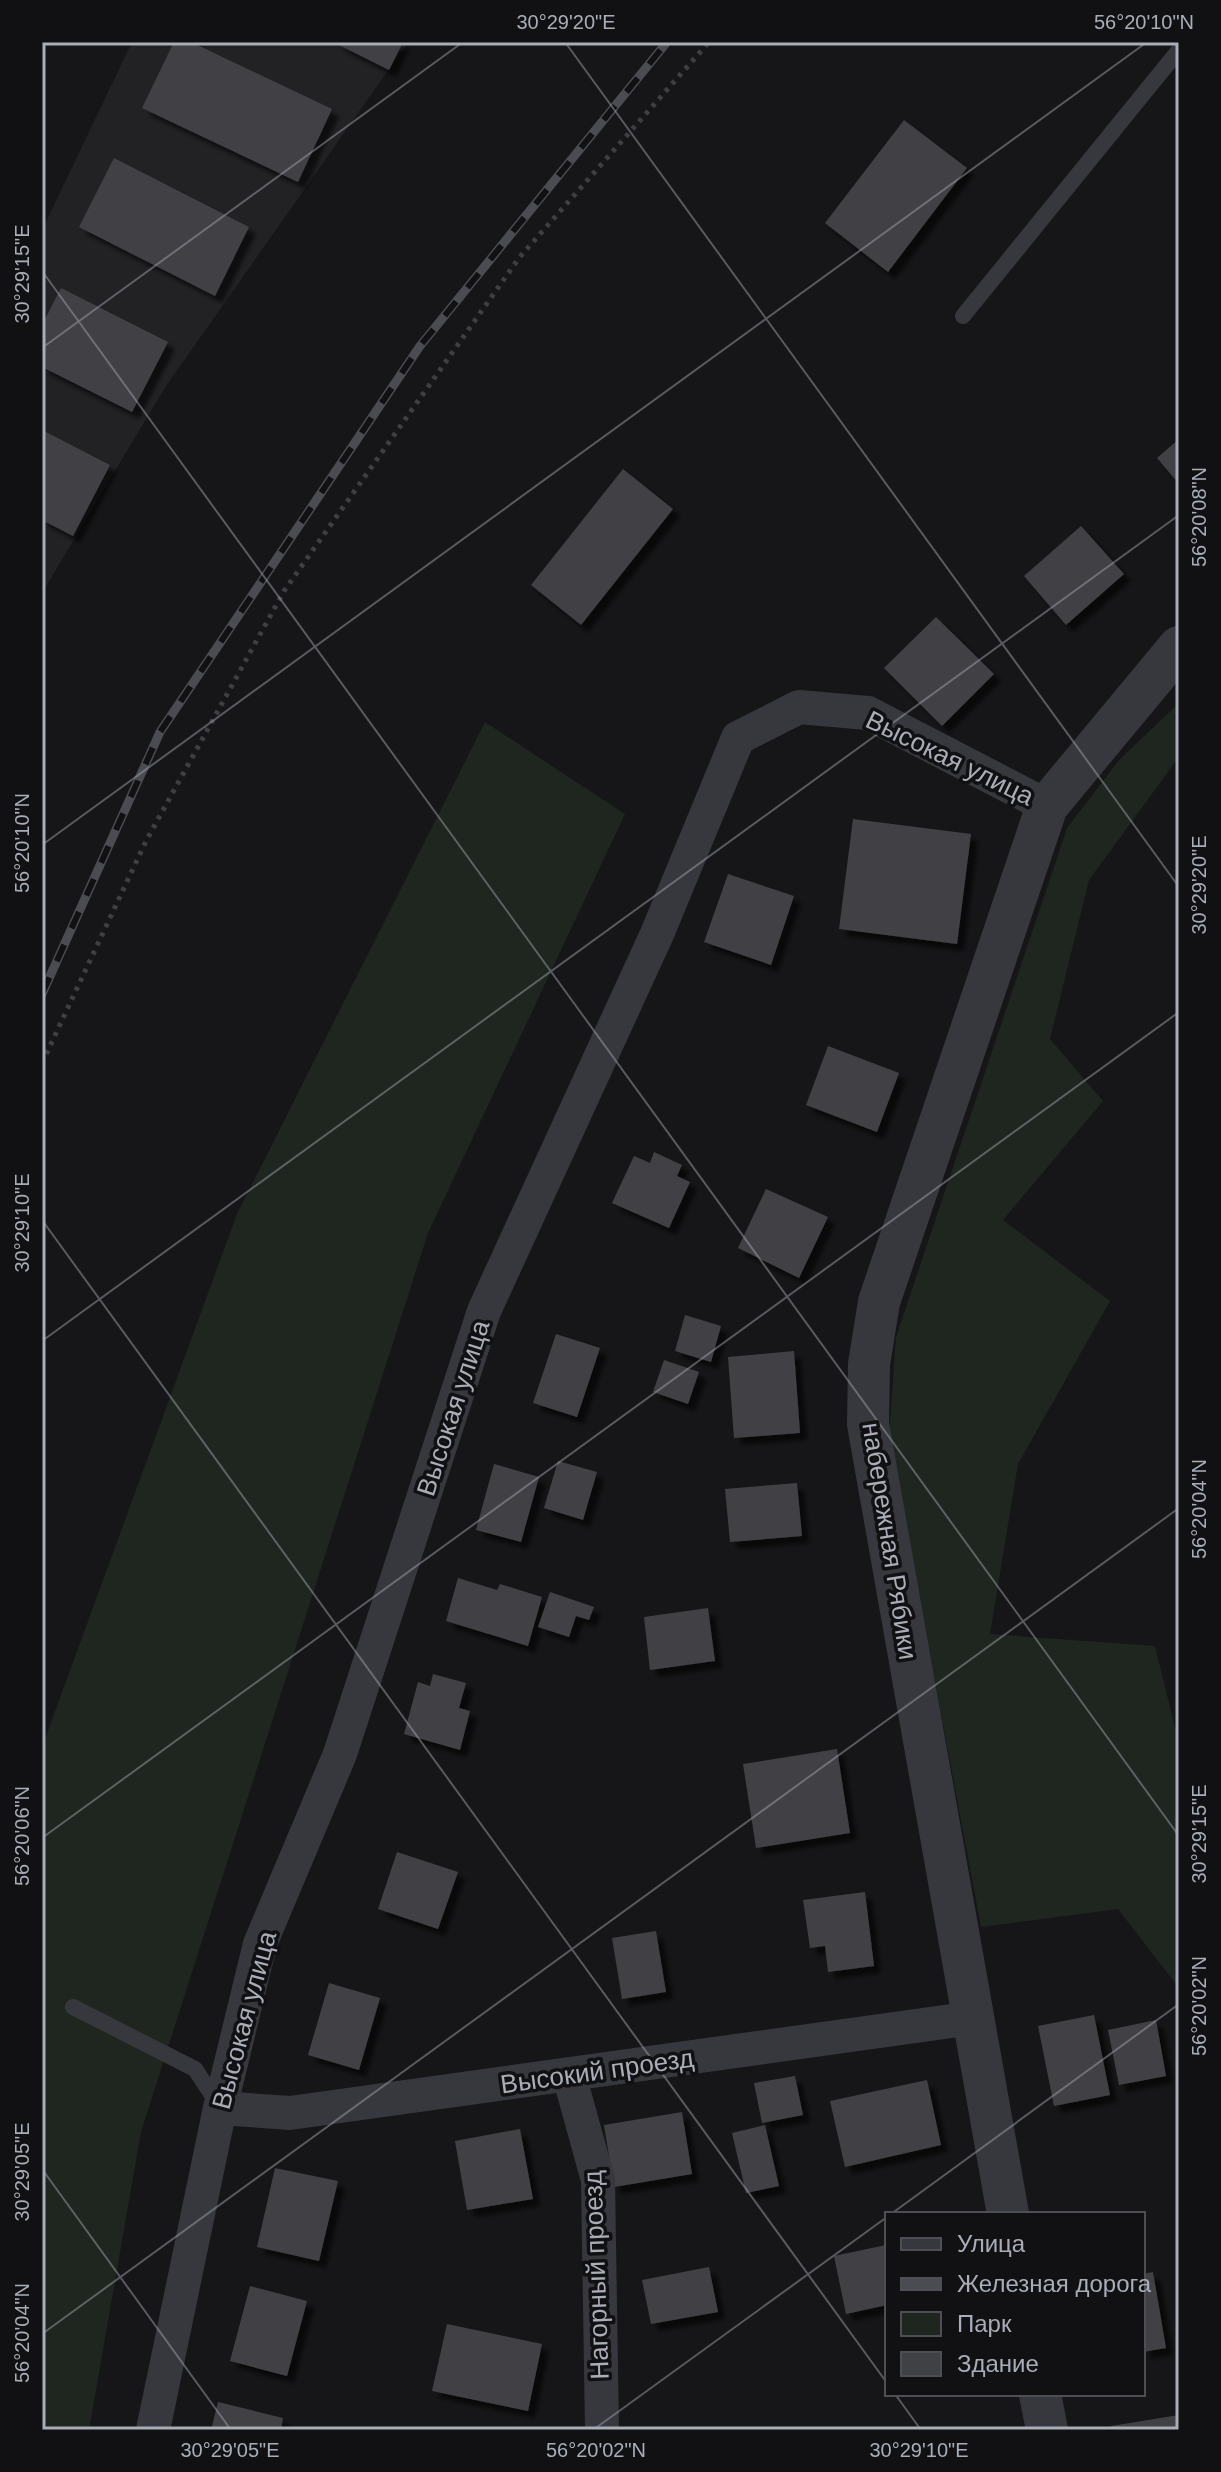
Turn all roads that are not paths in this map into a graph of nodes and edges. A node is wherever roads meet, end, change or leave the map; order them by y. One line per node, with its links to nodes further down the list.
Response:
1 (1179, 50): 2 (lane)
2 (963, 316)
3 (1179, 647): 4 (street, набережная Рябики)
4 (1047, 806): 6 (street, набережная Рябики); 8 (street, Высокая улица)
5 (73, 2007): 8 (lane)
6 (973, 2018): 7 (street, Высокий проезд); 9 (street, набережная Рябики)
7 (569, 2075): 8 (street, Высокий проезд); 12 (street, Нагорный проезд)
8 (220, 2108): 11 (street, Высокая улица)
9 (1008, 2212)
10 (1040, 2396): 13 (street)
11 (153, 2430)
12 (602, 2430)
13 (1047, 2430)

